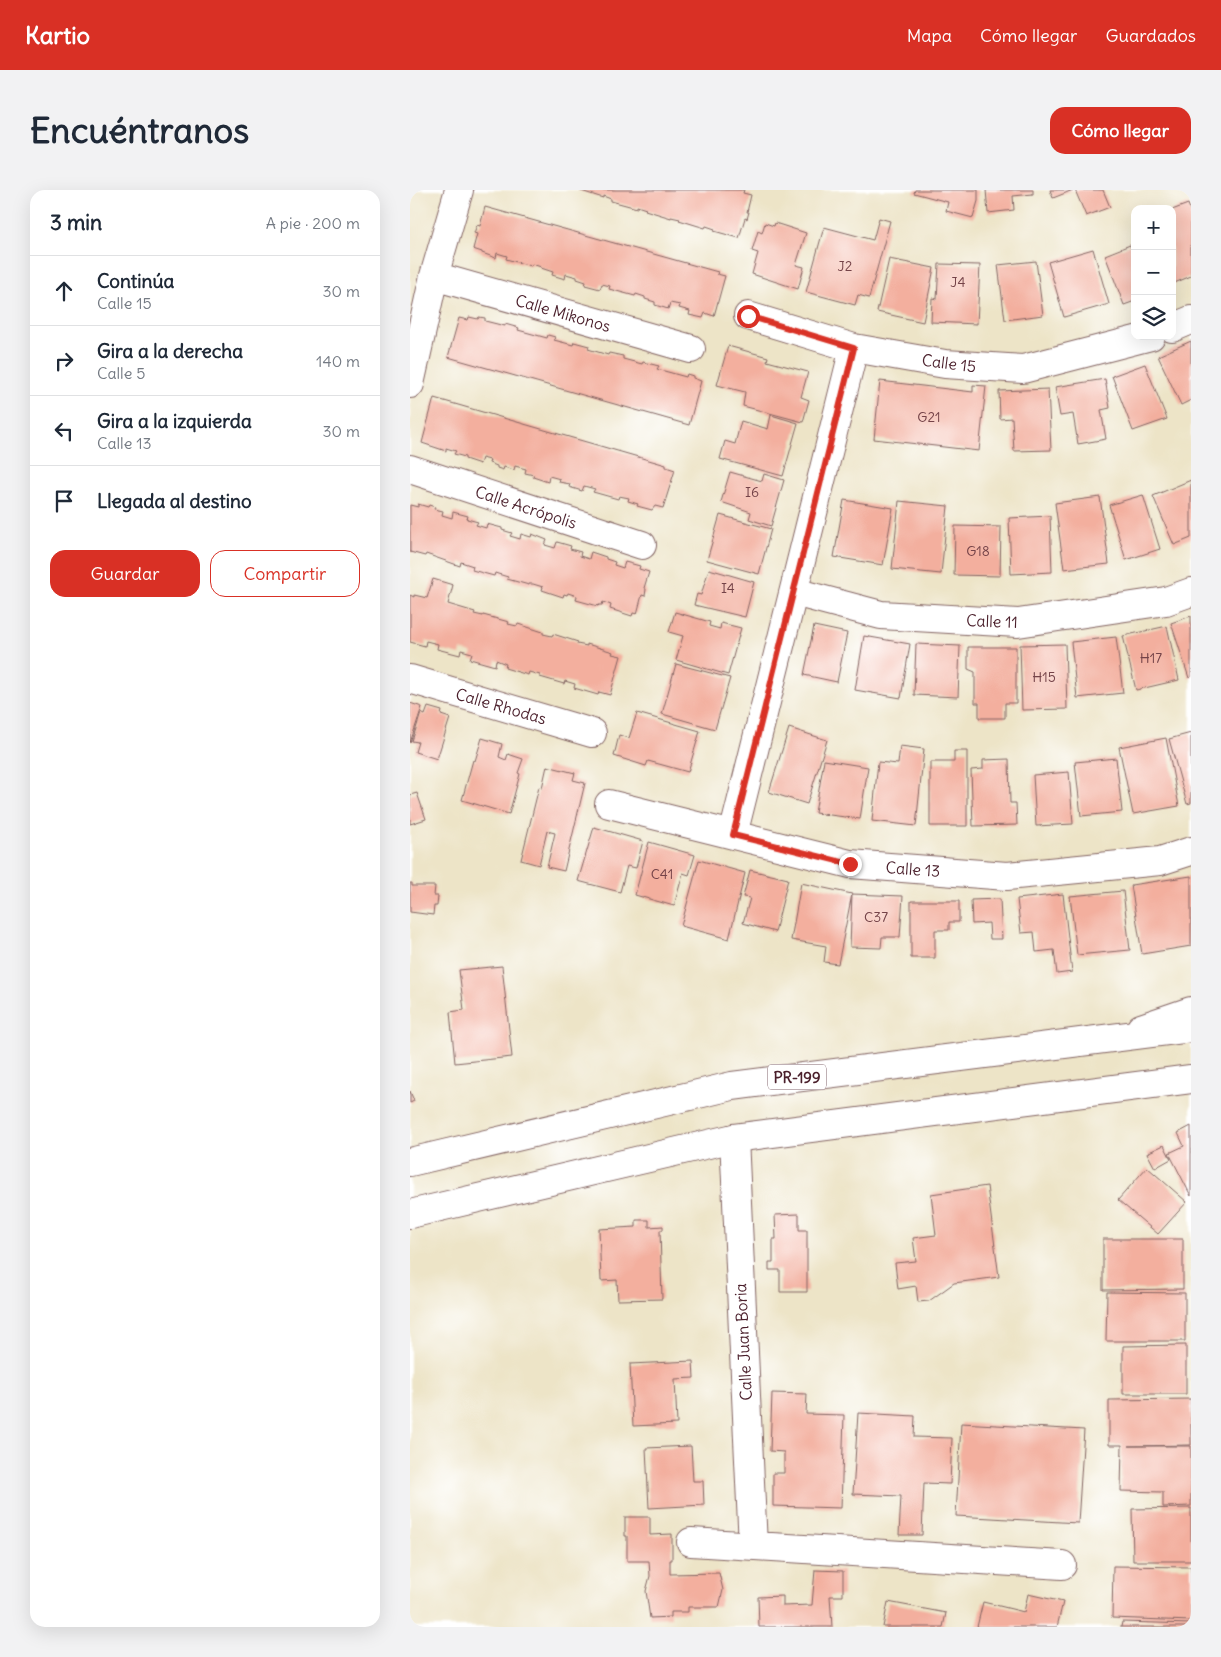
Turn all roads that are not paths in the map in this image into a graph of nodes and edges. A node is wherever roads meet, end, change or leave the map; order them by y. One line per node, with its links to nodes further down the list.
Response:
1 (459, 190): 2 (street)
2 (434, 276): 8 (street, Calle Mikonos); 9 (street)
3 (748, 316): 7 (street, Calle 15)
4 (1191, 320): 5 (street)
5 (1176, 326)
6 (1135, 340): 7 (street, Calle 15)
7 (854, 348): 12 (street)
8 (691, 349)
9 (410, 384)
10 (410, 470): 11 (street, Calle Acrópolis)
11 (642, 545)
12 (794, 592): 13 (street, Calle 11); 17 (street)
13 (1191, 592)
14 (410, 679): 15 (street, Calle Rhodas)
15 (592, 733)
16 (609, 804): 17 (street, Calle 13)
17 (733, 835): 18 (street, Calle 13)
18 (1191, 851)
19 (1191, 1011): 21 (street)
20 (1191, 1028): 21 (street, PR-199)
21 (1115, 1037): 24 (street, PR-199)
22 (1191, 1080): 23 (street)
23 (734, 1138): 27 (street); 29 (street, Calle Juan Boria)
24 (477, 1146): 25 (street); 26 (street, PR-199)
25 (410, 1147)
26 (410, 1162)
27 (410, 1214)
28 (691, 1542): 29 (street)
29 (752, 1546): 30 (street)
30 (1062, 1565)

